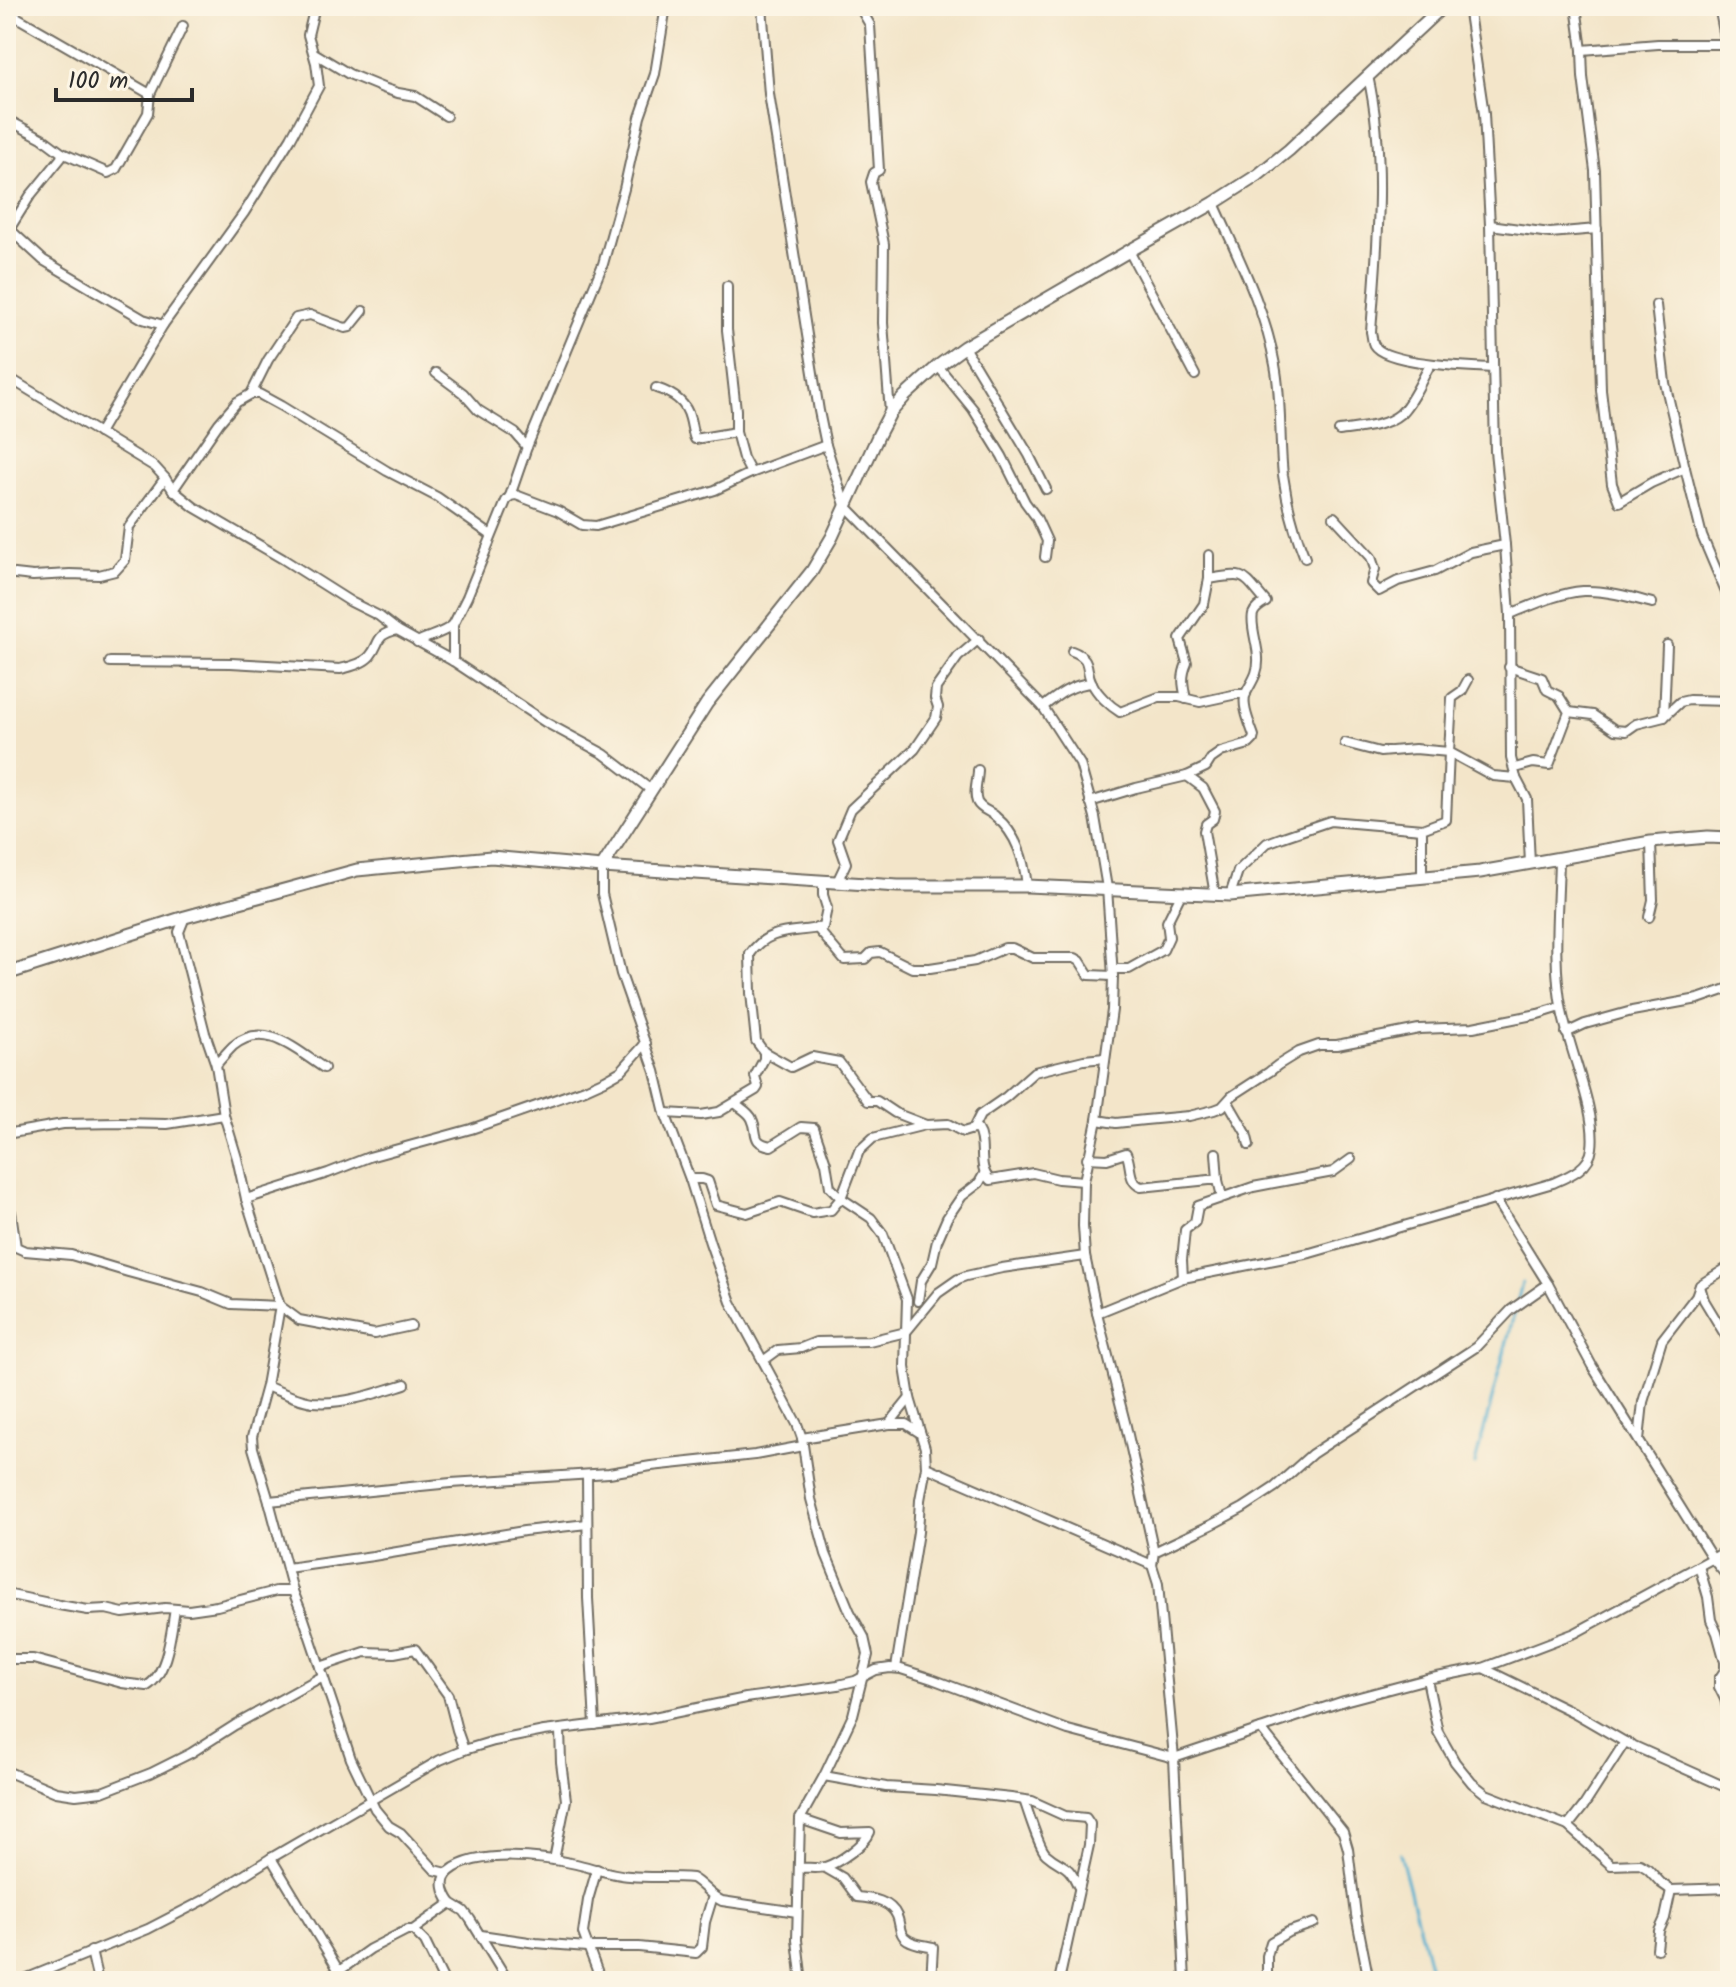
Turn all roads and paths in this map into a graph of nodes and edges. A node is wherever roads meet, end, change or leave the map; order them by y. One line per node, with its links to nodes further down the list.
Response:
1 (315, 6): 13 (street)
2 (666, 6): 42 (street)
3 (762, 6): 41 (street)
4 (859, 6): 37 (street)
5 (1443, 6): 14 (main road)
6 (1468, 6): 20 (street)
7 (1576, 6): 12 (street)
8 (1719, 6): 11 (street)
9 (6, 11): 15 (street)
10 (183, 26): 15 (street)
11 (1728, 44): 12 (street)
12 (1582, 50): 22 (street)
13 (313, 52): 16 (street); 27 (street)
14 (1368, 76): 19 (main road); 29 (street)
15 (150, 94): 18 (street)
16 (446, 116)
17 (6, 119): 18 (street)
18 (62, 153): 21 (street)
19 (1214, 203): 23 (main road); 55 (street)
20 (1490, 225): 22 (street); 31 (street)
21 (8, 227): 27 (street)
22 (1597, 229): 43 (street)
23 (1129, 251): 28 (main road); 33 (street)
24 (727, 286): 39 (street)
25 (1656, 305): 43 (street)
26 (363, 311): 36 (street)
27 (163, 325): 40 (street)
28 (964, 347): 30 (main road); 46 (street)
29 (1430, 365): 31 (street); 38 (street)
30 (938, 366): 37 (main road); 54 (street)
31 (1492, 368): 52 (street)
32 (436, 373): 42 (street)
33 (1195, 375)
34 (6, 376): 40 (street)
35 (656, 388): 39 (street)
36 (251, 394): 47 (street); 51 (street)
37 (890, 413): 49 (main road)
38 (1339, 431)
39 (736, 432): 44 (street)
40 (99, 433): 45 (street)
41 (826, 445): 44 (street); 49 (street)
42 (527, 447): 48 (street)
43 (1681, 471): 58 (street)
44 (751, 473): 48 (street)
45 (165, 478): 47 (street); 56 (street)
46 (1046, 489)
47 (173, 490): 62 (street)
48 (510, 496): 51 (street)
49 (845, 505): 63 (street); 84 (main road)
50 (1334, 517): 52 (street)
51 (491, 535): 61 (street)
52 (1505, 545): 60 (street)
53 (1209, 555): 57 (street)
54 (1045, 557)
55 (1305, 558)
56 (6, 573)
57 (1209, 579): 72 (street); 73 (street)
58 (1730, 602)
59 (1652, 603): 60 (street)
60 (1510, 614): 69 (street)
61 (453, 625): 64 (street); 67 (street)
62 (397, 630): 64 (street); 68 (street)
63 (979, 639): 75 (street); 94 (street)
64 (417, 642): 67 (street)
65 (1667, 645): 77 (street)
66 (1072, 651): 71 (street)
67 (453, 661): 84 (street)
68 (110, 662)
69 (1509, 667): 76 (street); 80 (street)
70 (1468, 680): 79 (street)
71 (1092, 683): 73 (street); 75 (street)
72 (1246, 694): 73 (street); 82 (street)
73 (1186, 699)
74 (1730, 701): 77 (street)
75 (1043, 707): 85 (street)
76 (1569, 712): 77 (street); 80 (street)
77 (1664, 717)
78 (1345, 743): 79 (street)
79 (1449, 752): 83 (street); 86 (street)
80 (1515, 768): 83 (street)
81 (978, 770): 95 (street)
82 (1187, 776): 85 (street); 98 (street)
83 (1516, 778): 90 (street)
84 (651, 790): 91 (main road)
85 (1090, 802): 96 (street)
86 (1422, 829): 92 (street); 99 (street)
87 (1730, 838): 88 (main road)
88 (1651, 842): 89 (main road); 101 (street)
89 (1559, 859): 90 (main road); 106 (street)
90 (1530, 864): 92 (main road)
91 (602, 867): 93 (main road); 100 (main road); 108 (street)
92 (1422, 878): 99 (main road)
93 (823, 881): 94 (main road); 102 (street)
94 (837, 882): 95 (main road)
95 (1027, 886): 96 (main road)
96 (1107, 888): 97 (main road); 103 (street)
97 (1181, 894): 98 (main road); 103 (street)
98 (1215, 895): 99 (main road)
99 (1230, 895)
100 (185, 917): 104 (main road); 111 (street)
101 (1649, 917)
102 (817, 928): 103 (street); 109 (street)
103 (1113, 972): 110 (street)
104 (6, 974)
105 (1730, 988): 107 (street)
106 (1561, 1007): 107 (street); 113 (street)
107 (1566, 1033): 132 (street)
108 (646, 1043): 115 (street); 131 (street)
109 (764, 1052): 114 (street); 118 (street)
110 (1105, 1058): 117 (street); 119 (street)
111 (216, 1065): 112 (street); 116 (street)
112 (324, 1068)
113 (1228, 1102): 117 (street); 121 (street)
114 (736, 1104): 115 (street); 130 (street)
115 (665, 1113): 126 (street)
116 (224, 1115): 120 (street); 131 (street)
117 (1097, 1120): 123 (street)
118 (926, 1125): 119 (street); 130 (street)
119 (973, 1129): 125 (street)
120 (6, 1134)
121 (1249, 1145)
122 (1216, 1153): 127 (street)
123 (1087, 1158): 127 (street); 128 (street)
124 (1351, 1159): 129 (street)
125 (984, 1174): 128 (street); 140 (street)
126 (690, 1179): 130 (street); 147 (street)
127 (1218, 1180): 129 (street)
128 (1084, 1181): 134 (street)
129 (1222, 1197): 136 (street)
130 (841, 1198): 139 (street)
131 (246, 1199): 142 (street)
132 (1495, 1199): 136 (street); 137 (street)
133 (6, 1213): 142 (street)
134 (1085, 1256): 141 (street); 143 (street)
135 (1730, 1266): 138 (street)
136 (1183, 1278): 143 (street)
137 (1548, 1284): 153 (street); 160 (street)
138 (1700, 1285): 146 (street); 153 (street)
139 (907, 1299): 140 (street); 145 (street)
140 (918, 1301): 141 (street)
141 (928, 1305): 145 (street)
142 (280, 1306): 144 (street); 149 (street)
143 (1097, 1313): 160 (street)
144 (411, 1326)
145 (906, 1332): 147 (street); 150 (street)
146 (1730, 1343)
147 (763, 1361): 154 (street)
148 (405, 1384): 149 (street)
149 (266, 1386): 157 (street)
150 (910, 1398): 151 (street); 152 (street)
151 (889, 1424): 152 (street); 154 (street)
152 (920, 1433): 155 (street)
153 (1639, 1441): 161 (street)
154 (802, 1442): 156 (street); 173 (street)
155 (926, 1467): 162 (street); 170 (street)
156 (587, 1475): 157 (street); 158 (street)
157 (269, 1501): 164 (street)
158 (587, 1524): 164 (street); 176 (street)
159 (1730, 1549): 161 (street)
160 (1154, 1552): 162 (street)
161 (1712, 1558): 163 (street); 165 (street)
162 (1152, 1565): 181 (street)
163 (1699, 1566): 171 (street); 175 (street)
164 (287, 1568): 166 (street)
165 (1730, 1580)
166 (293, 1591): 168 (street); 172 (street)
167 (6, 1594): 168 (street)
168 (175, 1609): 169 (street)
169 (6, 1659)
170 (896, 1668): 173 (street); 181 (street)
171 (1483, 1668): 174 (street); 179 (street)
172 (322, 1672): 180 (street); 182 (street); 185 (street)
173 (863, 1677): 176 (street); 183 (street)
174 (1427, 1679): 177 (street); 188 (street)
175 (1730, 1719)
176 (595, 1725): 178 (street)
177 (1261, 1729): 181 (street); 221 (street)
178 (560, 1730): 180 (street); 190 (street)
179 (1625, 1742): 184 (street); 188 (street)
180 (464, 1750): 185 (street)
181 (1174, 1758): 219 (street)
182 (6, 1771)
183 (824, 1776): 186 (street); 187 (street)
184 (1730, 1789)
185 (370, 1800): 189 (street); 194 (street)
186 (1024, 1800): 197 (street); 197 (street)
187 (800, 1819): 191 (street); 192 (street)
188 (1568, 1826): 199 (street)
189 (271, 1858): 208 (street); 209 (street)
190 (554, 1860): 193 (street); 195 (street)
191 (824, 1867): 192 (street); 217 (street)
192 (799, 1868): 202 (street)
193 (597, 1869): 200 (street); 206 (street)
194 (435, 1870): 195 (street); 196 (street)
195 (447, 1873): 196 (street)
196 (443, 1883): 201 (street)
197 (1078, 1887): 218 (street)
198 (1730, 1888): 199 (street)
199 (1671, 1890): 207 (street)
200 (713, 1896): 202 (street); 206 (street)
201 (451, 1903): 204 (street); 205 (street)
202 (797, 1912): 216 (street)
203 (1314, 1923): 220 (street)
204 (413, 1930): 209 (street); 213 (street)
205 (481, 1935): 206 (street); 214 (street)
206 (587, 1947): 215 (street)
207 (1657, 1949)
208 (91, 1951): 210 (street); 211 (street)
209 (339, 1971): 212 (street)
210 (20, 1981)
211 (98, 1981)
212 (319, 1981)
213 (444, 1981)
214 (508, 1981)
215 (601, 1981)
216 (803, 1981)
217 (931, 1981)
218 (1059, 1981)
219 (1185, 1981)
220 (1267, 1981)
221 (1369, 1981)

